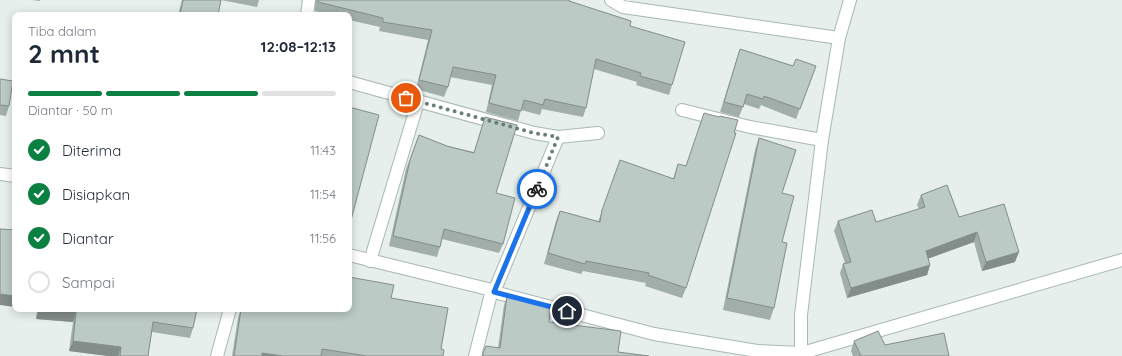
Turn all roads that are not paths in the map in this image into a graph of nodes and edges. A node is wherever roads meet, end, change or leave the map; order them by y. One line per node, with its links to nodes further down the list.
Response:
1 (309, 0): 4 (street)
2 (611, 0): 5 (street)
3 (850, 0): 5 (street)
4 (307, 12)
5 (839, 38): 11 (street)
6 (352, 83): 7 (street)
7 (418, 102): 10 (street); 16 (street)
8 (682, 110): 11 (street)
9 (598, 134): 10 (street)
10 (558, 137): 17 (street)
11 (822, 140): 19 (street)
12 (0, 174): 13 (street)
13 (12, 176)
14 (352, 256): 16 (street)
15 (1122, 260): 19 (street)
16 (370, 261): 17 (street)
17 (493, 291): 19 (street); 21 (street)
18 (229, 312): 20 (street)
19 (802, 354)
20 (218, 356)
21 (475, 356)

